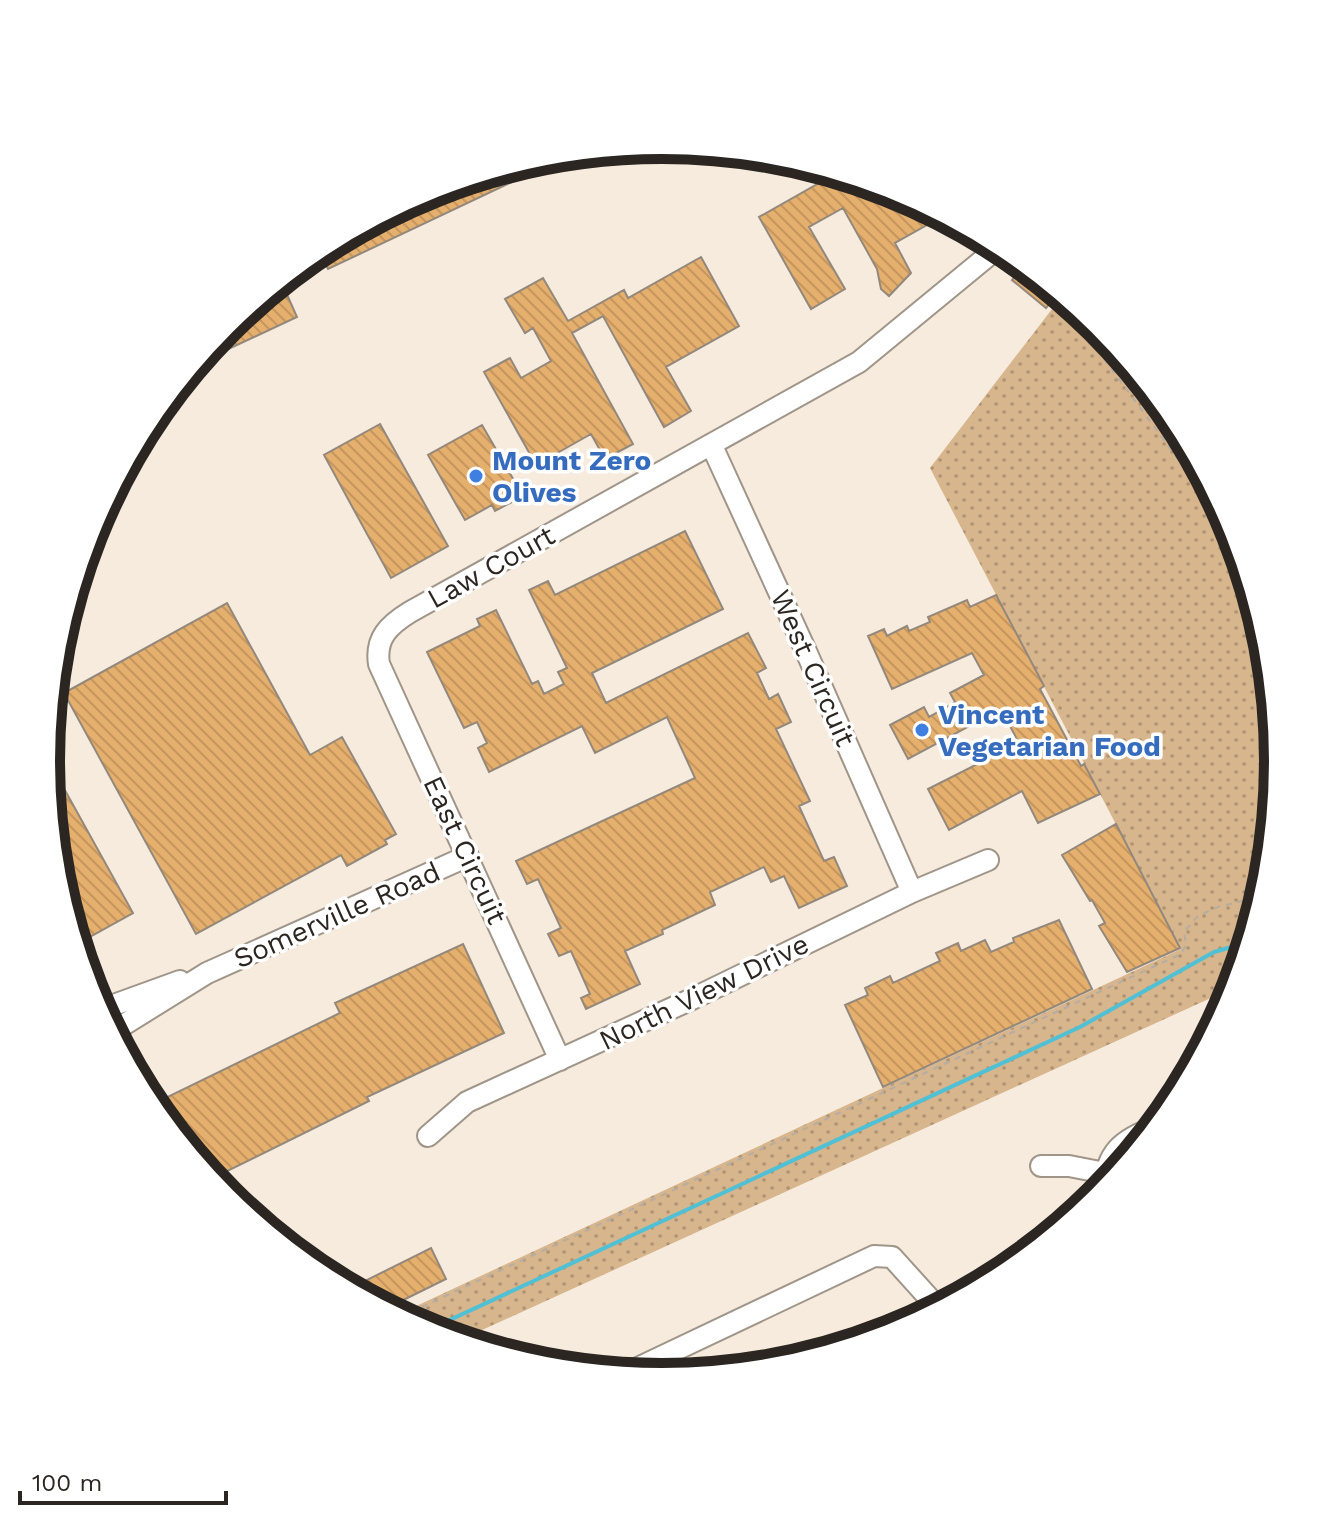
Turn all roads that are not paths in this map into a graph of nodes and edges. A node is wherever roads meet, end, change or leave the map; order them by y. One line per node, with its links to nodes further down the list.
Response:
1 (988, 256): 2 (street, Law Court)
2 (712, 446): 3 (street, Law Court); 6 (street, West Circuit)
3 (380, 639): 4 (street, East Circuit)
4 (468, 856): 7 (street, Somerville Road); 10 (street, East Circuit)
5 (988, 860): 6 (street, North View Drive)
6 (912, 892): 10 (street, North View Drive)
7 (207, 973): 8 (street, Somerville Road); 9 (street, Somerville Road)
8 (112, 1005)
9 (121, 1026)
10 (560, 1060): 11 (street, North View Drive)
11 (428, 1136)
12 (1132, 1138): 13 (street)
13 (1115, 1159)
14 (1041, 1166): 15 (street)
15 (1097, 1179)
16 (931, 1301): 17 (street)
17 (647, 1364)

